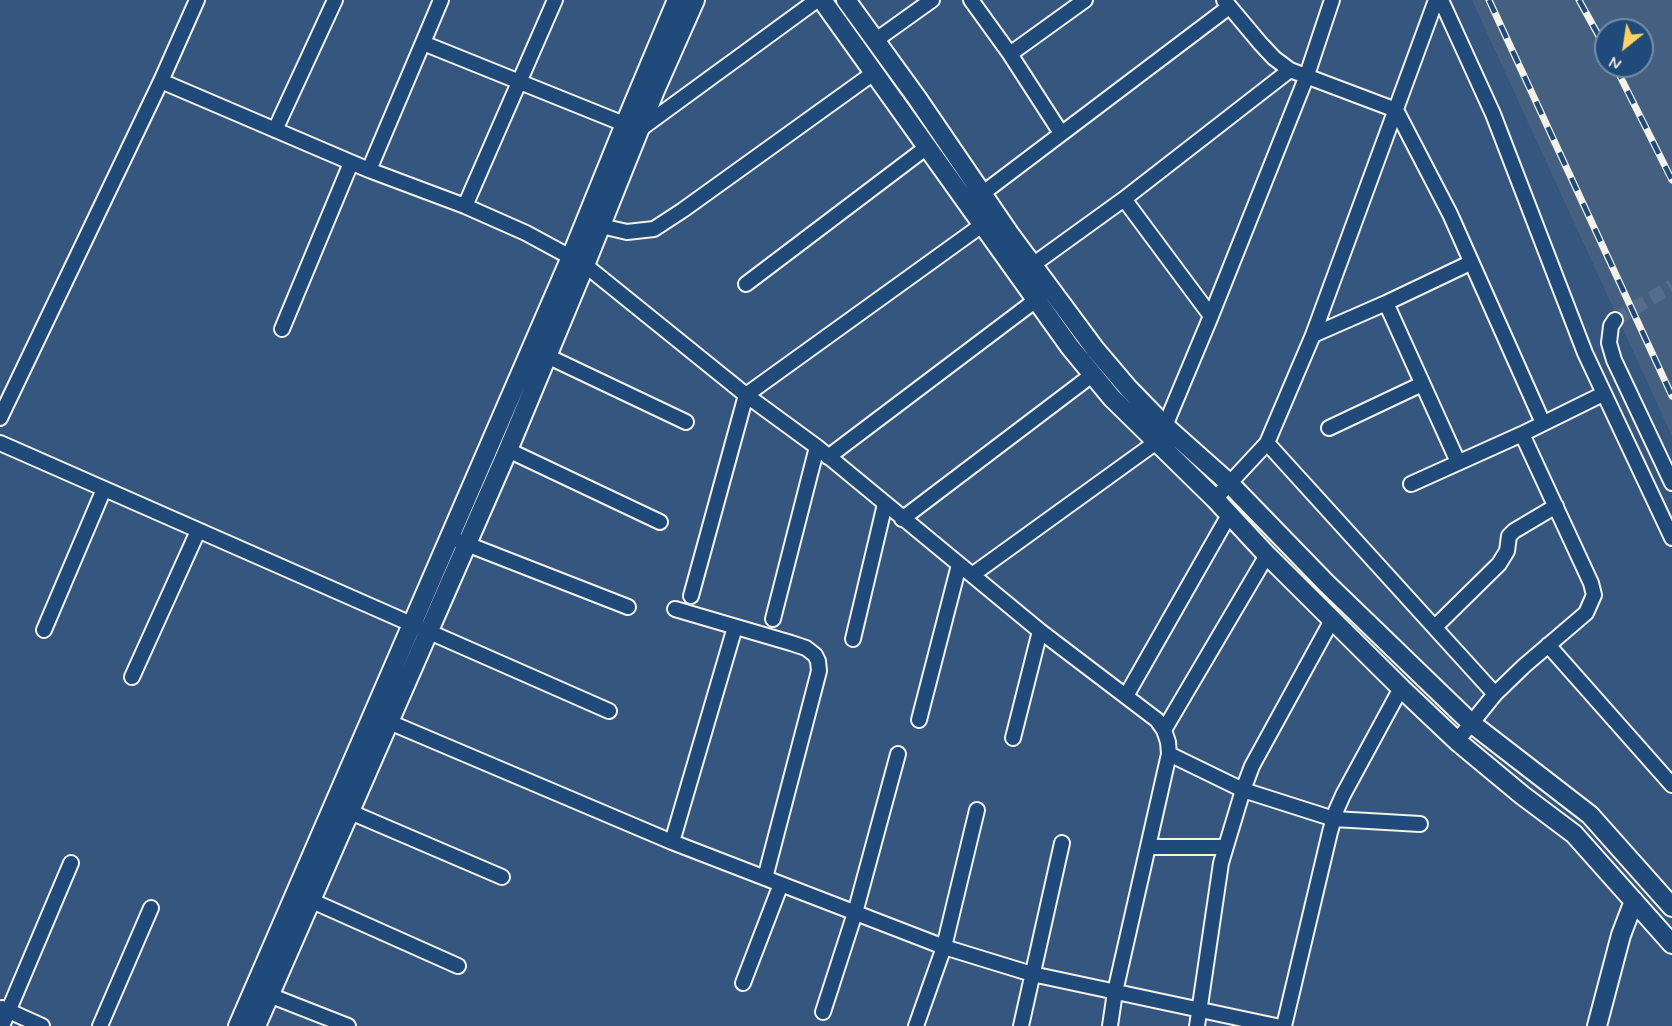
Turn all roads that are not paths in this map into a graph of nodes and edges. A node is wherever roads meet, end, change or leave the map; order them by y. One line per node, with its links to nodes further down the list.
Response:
1 (196, 0): 23 (street)
2 (335, 0): 27 (street)
3 (441, 0): 18 (street)
4 (555, 0): 24 (street)
5 (677, 0): 26 (street)
6 (695, 0): 26 (street)
7 (817, 0): 26 (street)
8 (822, 0): 21 (street)
9 (846, 0): 17 (street)
10 (932, 0): 17 (street)
11 (971, 0): 19 (street)
12 (1085, 0): 19 (street)
13 (1332, 0): 22 (street)
14 (1436, 0): 25 (street)
15 (1441, 0): 50 (street)
16 (1227, 3): 20 (street); 28 (street)
17 (876, 40): 32 (street)
18 (423, 43): 24 (street); 31 (street)
19 (1010, 54): 28 (street)
20 (1290, 70): 22 (street); 33 (street)
21 (874, 72): 29 (street); 36 (street)
22 (1306, 78): 25 (street); 43 (street)
23 (161, 81): 27 (street); 52 (street)
24 (519, 82): 26 (street); 34 (street)
25 (1396, 110): 38 (street); 46 (street)
26 (632, 127): 36 (street); 37 (street)
27 (275, 130): 30 (street)
28 (1061, 133): 32 (street)
29 (927, 147): 35 (street); 40 (street)
30 (351, 163): 31 (street); 45 (street)
31 (369, 170): 34 (street)
32 (982, 193): 39 (street)
33 (1124, 199): 39 (street); 43 (street)
34 (465, 206): 37 (street)
35 (982, 225): 41 (street); 51 (street)
36 (601, 226): 37 (street)
37 (578, 261): 47 (street); 51 (street); 76 (street)
38 (1470, 263): 42 (street); 54 (street)
39 (1034, 264): 55 (street)
40 (746, 284)
41 (1036, 300): 48 (street); 62 (street)
42 (1386, 303): 46 (street); 49 (street)
43 (1211, 316): 55 (street)
44 (1615, 320): 65 (street)
45 (282, 329)
46 (1313, 335): 59 (street)
47 (547, 356): 53 (street); 61 (street)
48 (1092, 375): 58 (street); 72 (street)
49 (1422, 384): 56 (street); 63 (street)
50 (1603, 394): 54 (street); 75 (street)
51 (746, 395): 62 (street); 80 (street)
52 (0, 418)
53 (686, 422)
54 (1543, 423): 57 (street)
55 (1165, 426): 64 (street)
56 (1329, 428)
57 (1522, 434): 63 (street); 70 (street)
58 (1155, 443): 68 (street); 79 (street)
59 (1267, 443): 64 (street); 86 (street)
60 (0, 444): 67 (street)
61 (508, 450): 73 (street); 76 (street)
62 (822, 452): 69 (street); 83 (street)
63 (1458, 462): 66 (street)
64 (1229, 483): 68 (street); 99 (street)
65 (1672, 483)
66 (1410, 484)
67 (104, 489): 74 (street); 88 (street)
68 (1215, 499): 71 (street)
69 (885, 504): 72 (street); 90 (street)
70 (1556, 506): 86 (street); 91 (street)
71 (1229, 515): 77 (street); 95 (street)
72 (902, 519): 78 (street)
73 (660, 522)
74 (198, 531): 87 (street); 92 (street)
75 (1672, 538)
76 (459, 541): 81 (street); 87 (street)
77 (1267, 555): 84 (street); 100 (street)
78 (959, 565): 79 (street); 98 (street)
79 (972, 575): 89 (street)
80 (691, 596)
81 (628, 607)
82 (675, 609): 85 (street)
83 (773, 619)
84 (1332, 620): 93 (street); 106 (street)
85 (735, 627): 111 (street); 117 (street)
86 (1435, 627): 94 (street)
87 (420, 628): 96 (street); 97 (street)
88 (44, 630)
89 (1040, 631): 95 (street); 101 (street)
90 (853, 639)
91 (1548, 645): 94 (street); 105 (street)
92 (132, 677)
93 (1401, 688): 102 (street); 109 (street)
94 (1495, 694): 99 (street)
95 (1126, 696): 100 (street)
96 (609, 711)
97 (381, 718): 107 (street); 111 (street)
98 (919, 720)
99 (1471, 723): 102 (street); 121 (street)
100 (1164, 730): 104 (street)
101 (1013, 738)
102 (1457, 741): 120 (street)
103 (898, 754): 123 (street)
104 (1169, 754): 106 (street); 113 (street)
105 (1672, 785)
106 (1243, 790): 109 (street); 114 (street)
107 (341, 808): 116 (street); 119 (street); 137 (street)
108 (977, 810): 125 (street)
109 (1334, 819): 110 (street); 145 (street)
110 (1420, 824)
111 (672, 842): 117 (street)
112 (1062, 843): 127 (street)
113 (1148, 847): 114 (street); 129 (street)
114 (1224, 847): 132 (street)
115 (71, 863): 131 (street)
116 (502, 877)
117 (765, 878): 118 (street)
118 (781, 884): 123 (street); 128 (street)
119 (310, 900): 126 (street); 130 (street)
120 (1634, 901): 124 (street); 146 (street)
121 (1672, 907)
122 (151, 908): 136 (street)
123 (855, 913): 125 (street); 133 (street)
124 (1671, 942)
125 (944, 947): 127 (street); 140 (street)
126 (458, 966)
127 (1032, 974): 129 (street); 141 (street)
128 (743, 983)
129 (1115, 992): 132 (street); 142 (street)
130 (268, 995): 138 (street); 139 (street)
131 (4, 1009): 134 (street); 135 (street)
132 (1200, 1010): 143 (street); 144 (street)
133 (823, 1012)
134 (2, 1026)
135 (42, 1026)
136 (100, 1026)
137 (238, 1026)
138 (256, 1026)
139 (348, 1026)
140 (916, 1026)
141 (1021, 1026)
142 (1110, 1026)
143 (1197, 1026)
144 (1276, 1026)
145 (1284, 1026)
146 (1597, 1026)

